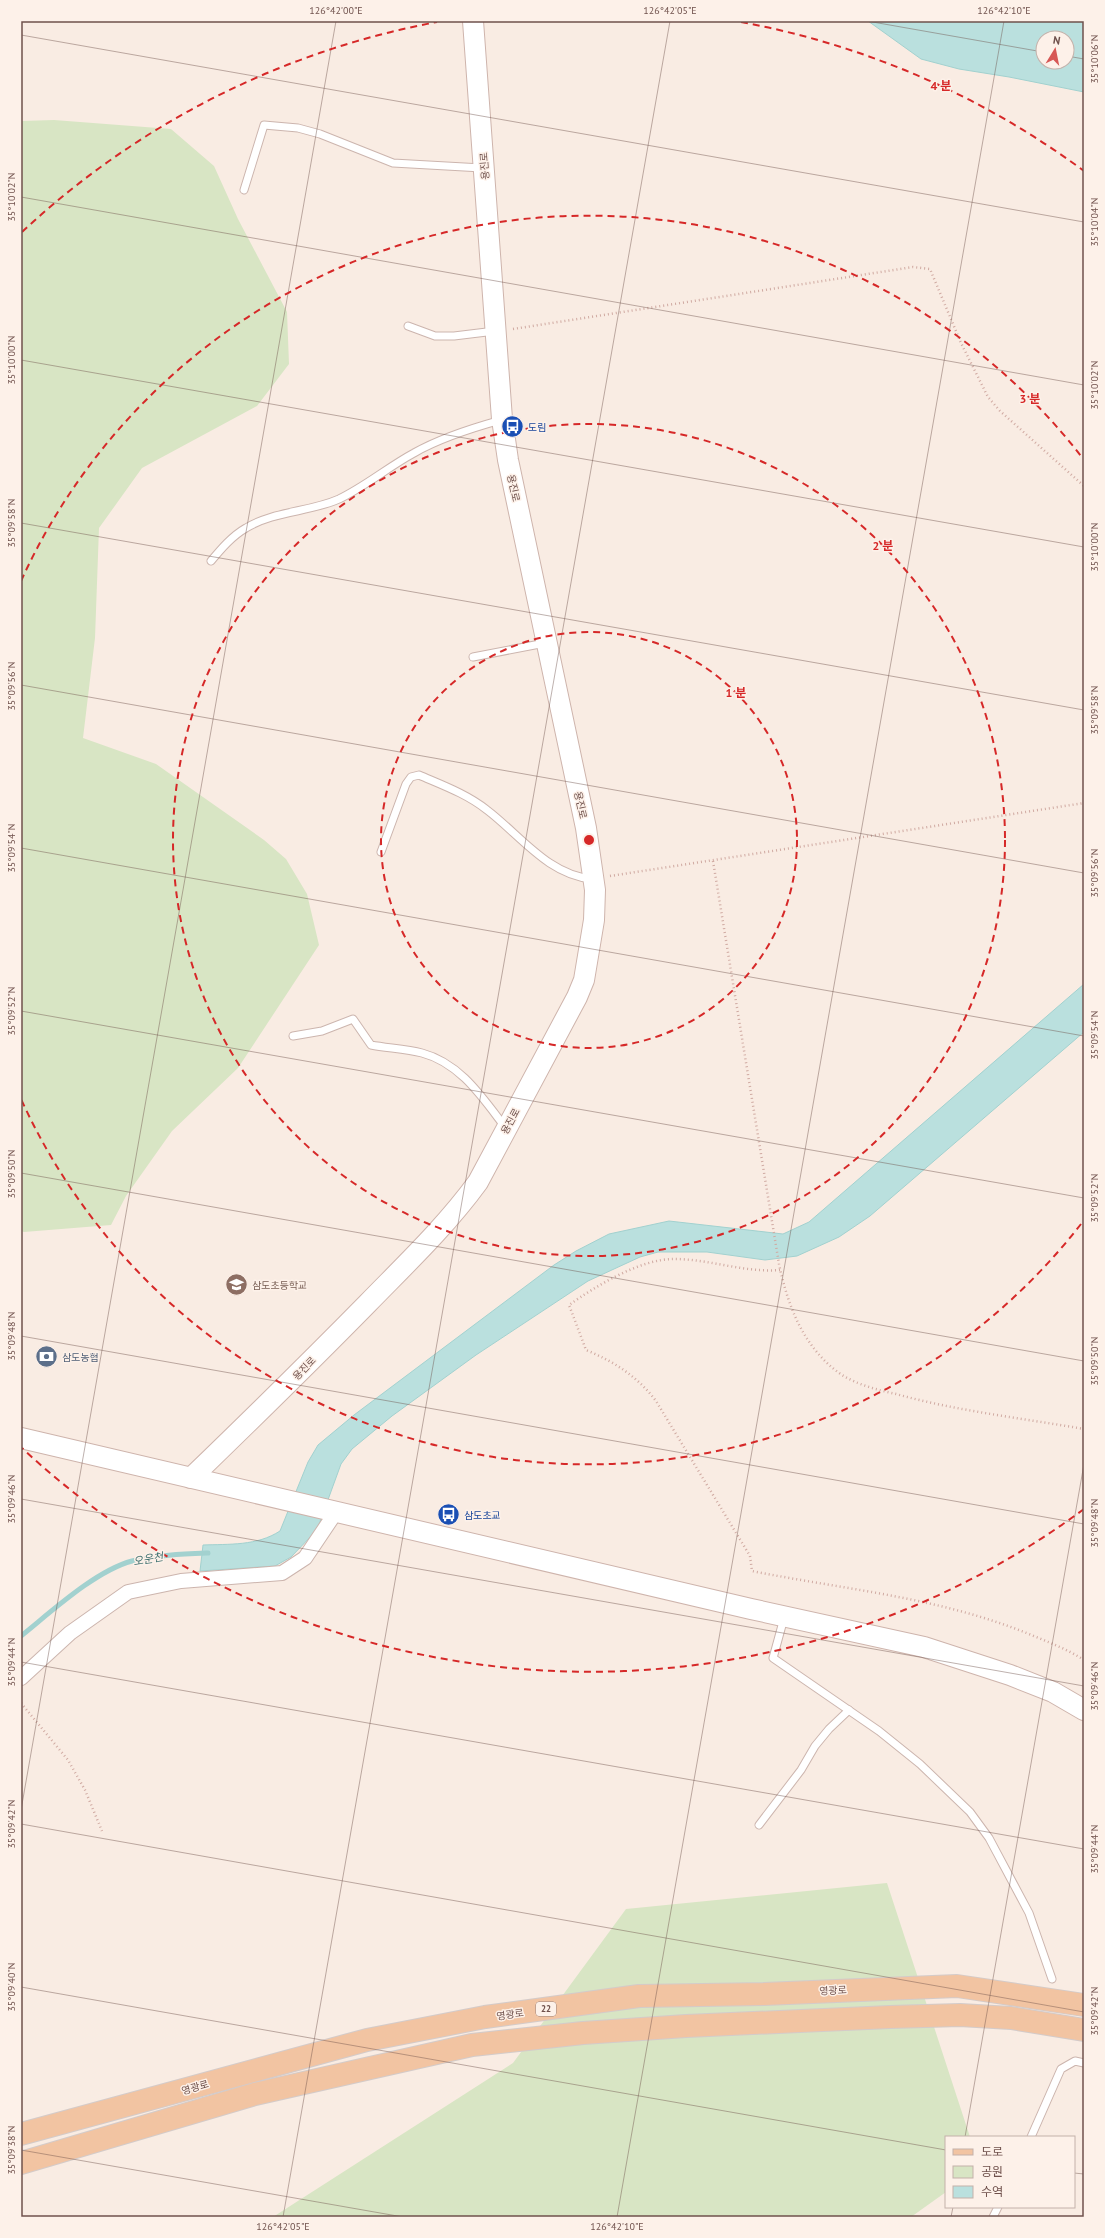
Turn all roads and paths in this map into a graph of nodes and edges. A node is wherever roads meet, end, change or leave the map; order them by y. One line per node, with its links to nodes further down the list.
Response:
1 (473, 21): 2 (main road, 용진로)
2 (485, 168): 3 (lane); 5 (main road, 용진로)
3 (244, 190)
4 (408, 326): 5 (lane)
5 (496, 331): 6 (main road, 용진로); 7 (path)
6 (502, 420): 8 (lane); 9 (main road, 용진로)
7 (1084, 486)
8 (211, 561)
9 (547, 642): 10 (lane); 14 (main road, 용진로)
10 (472, 657)
11 (1084, 803): 13 (path)
12 (381, 852): 14 (lane)
13 (713, 861): 14 (path); 17 (path)
14 (594, 879): 16 (main road, 용진로)
15 (293, 1036): 16 (lane)
16 (506, 1129): 20 (main road, 용진로)
17 (780, 1270): 18 (path); 23 (path)
18 (1084, 1429)
19 (21, 1438): 20 (main road)
20 (191, 1478): 21 (main road)
21 (336, 1512): 22 (main road); 24 (street)
22 (784, 1616): 26 (lane); 27 (main road)
23 (1084, 1660)
24 (21, 1678)
25 (21, 1703): 29 (path)
26 (849, 1710): 28 (lane); 30 (lane)
27 (1084, 1710)
28 (759, 1826)
29 (102, 1831)
30 (1052, 1979)
31 (1084, 2005): 34 (main road, 영광로 / 22)
32 (1084, 2030): 36 (main road)
33 (1084, 2063): 35 (lane)
34 (21, 2134)
35 (1031, 2136)
36 (21, 2163)
37 (998, 2208): 38 (lane)
38 (993, 2217)

